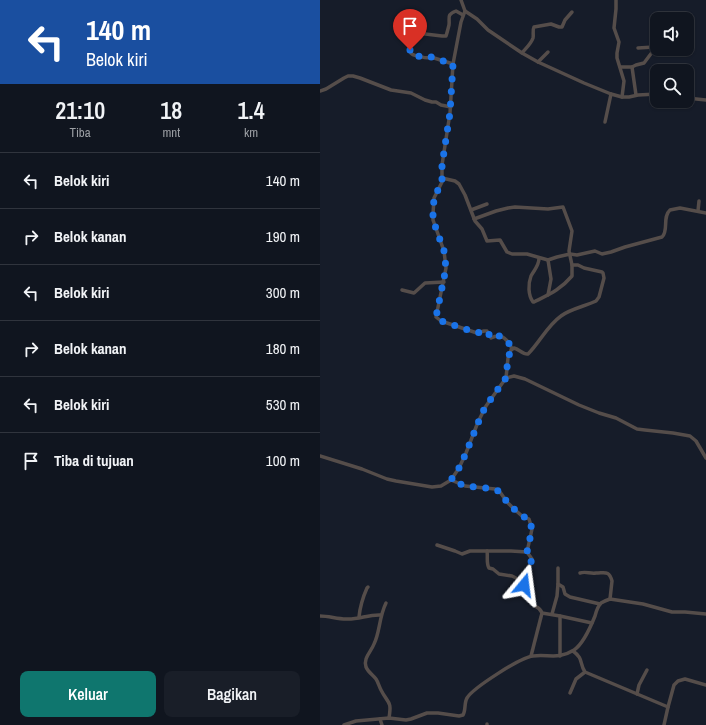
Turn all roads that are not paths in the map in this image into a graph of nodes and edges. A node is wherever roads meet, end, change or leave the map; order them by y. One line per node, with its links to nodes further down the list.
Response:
1 (461, 0): 3 (street)
2 (616, 0): 11 (street)
3 (465, 11): 5 (street); 8 (street)
4 (572, 12): 8 (street)
5 (463, 15): 10 (street); 10 (street)
6 (638, 48): 12 (street)
7 (548, 52): 9 (street)
8 (522, 53): 9 (street)
9 (538, 62): 14 (street)
10 (453, 64): 20 (street)
11 (621, 67): 12 (street); 17 (street)
12 (632, 67): 16 (street)
13 (320, 91): 20 (street)
14 (611, 94): 17 (street); 21 (street)
15 (650, 94): 16 (street)
16 (636, 95): 17 (street)
17 (622, 97)
18 (694, 99): 19 (street)
19 (706, 100)
20 (451, 107): 22 (street)
21 (605, 122)
22 (442, 178): 25 (street); 33 (street)
23 (699, 201): 26 (street)
24 (487, 204): 25 (street)
25 (471, 210): 28 (street)
26 (698, 211): 27 (street); 29 (street)
27 (706, 213)
28 (474, 219): 29 (street); 30 (street)
29 (569, 254): 31 (street); 32 (street)
30 (539, 258): 31 (street); 35 (street)
31 (548, 260): 35 (street)
32 (572, 265): 35 (street); 36 (street)
33 (444, 282): 34 (street); 36 (street)
34 (402, 290)
35 (548, 295)
36 (512, 349): 37 (street)
37 (506, 378): 39 (street); 40 (street)
38 (320, 456): 40 (street)
39 (706, 458)
40 (451, 480): 43 (street)
41 (437, 546): 42 (street)
42 (487, 551): 43 (street); 46 (street)
43 (527, 552): 46 (street)
44 (558, 568): 47 (street)
45 (580, 573): 49 (street)
46 (524, 582): 52 (street)
47 (558, 584): 51 (street); 53 (street)
48 (368, 587): 58 (street)
49 (610, 599): 51 (street); 54 (street)
50 (386, 603): 55 (street)
51 (600, 604): 59 (street)
52 (542, 613): 53 (street); 61 (street)
53 (552, 614): 57 (street)
54 (706, 614)
55 (381, 615): 58 (street); 69 (street)
56 (320, 616): 58 (street)
57 (560, 616): 59 (street); 62 (street)
58 (359, 617)
59 (592, 623): 60 (street)
60 (573, 650): 62 (street); 64 (street)
61 (531, 656): 62 (street); 71 (street)
62 (560, 656)
63 (647, 670): 67 (street)
64 (585, 672): 66 (street); 67 (street)
65 (706, 685): 68 (street)
66 (570, 693)
67 (637, 694): 68 (street)
68 (668, 707): 75 (street)
69 (389, 718): 70 (street); 71 (street)
70 (380, 719): 72 (street); 73 (street)
71 (408, 720): 74 (street)
72 (346, 725)
73 (382, 725)
74 (409, 725)
75 (664, 725)

